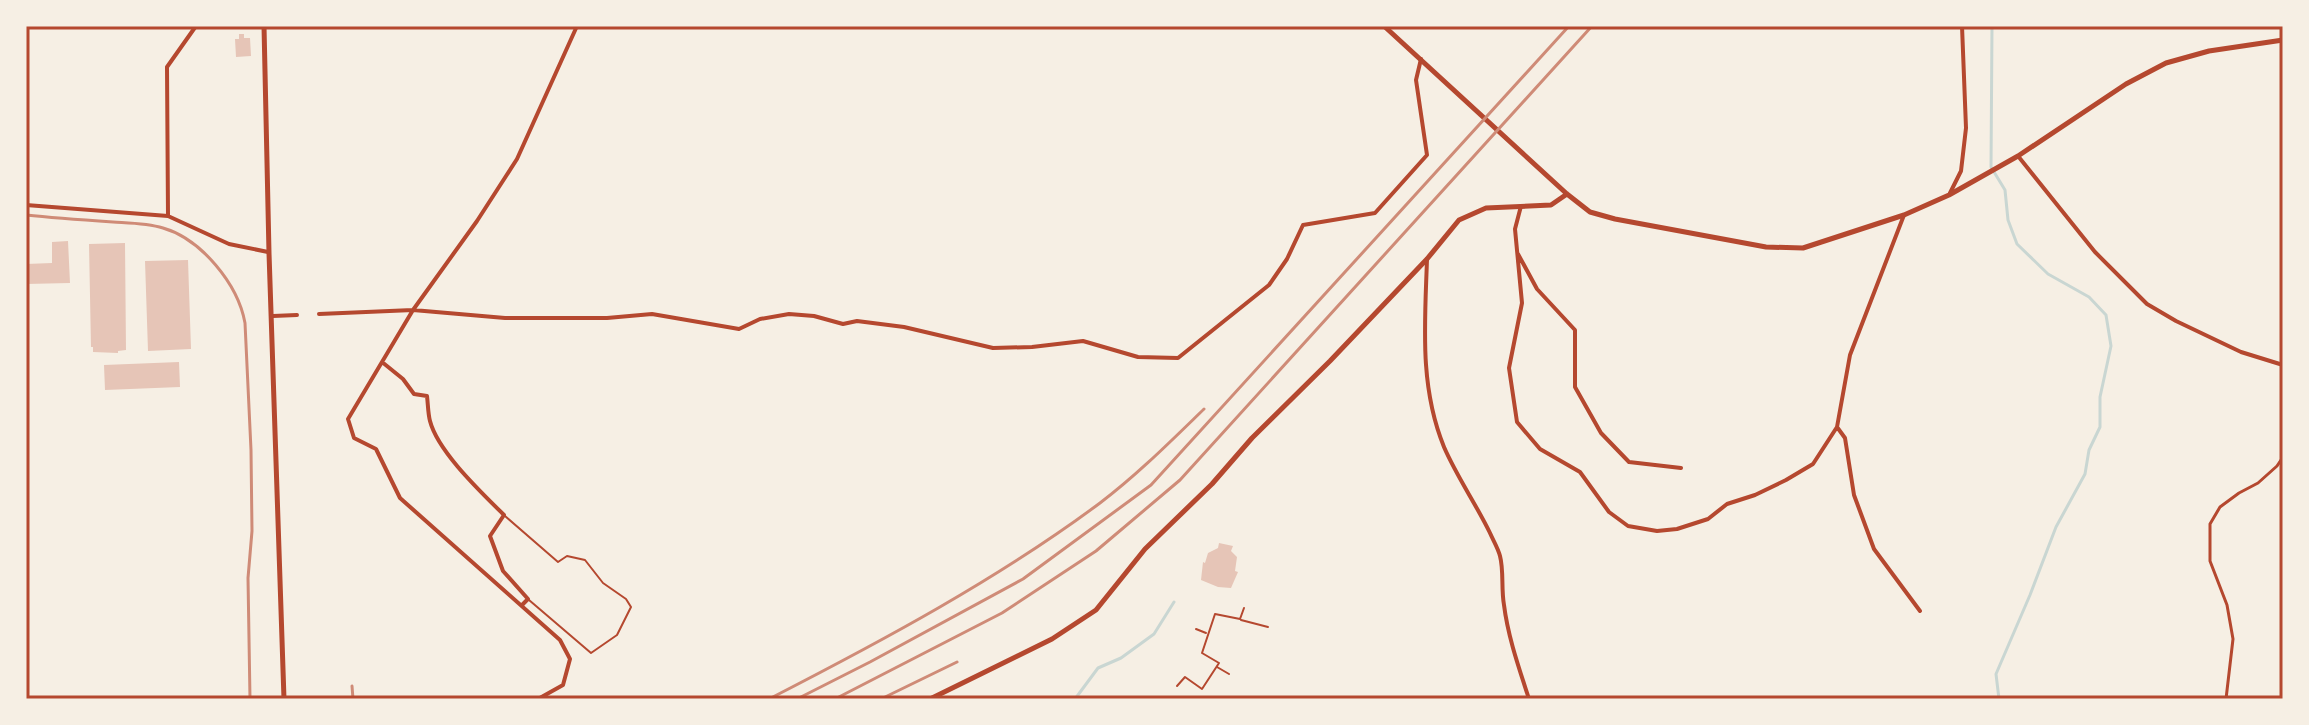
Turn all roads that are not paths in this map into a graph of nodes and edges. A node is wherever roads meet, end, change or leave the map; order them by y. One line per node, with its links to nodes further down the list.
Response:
1 (196, 26): 14 (street)
2 (264, 26): 16 (street)
3 (577, 26): 18 (street)
4 (1384, 26): 7 (street)
5 (1962, 26): 10 (street)
6 (2283, 40): 8 (street)
7 (1421, 59): 9 (street); 18 (street)
8 (2018, 156): 10 (street); 23 (street)
9 (1567, 194): 12 (street); 13 (street)
10 (1949, 195): 13 (street)
11 (26, 205): 14 (street)
12 (1521, 206): 15 (street); 17 (street)
13 (1904, 215): 24 (street)
14 (168, 216): 16 (street)
15 (1517, 252): 24 (street); 26 (street)
16 (269, 253): 21 (street)
17 (1427, 259): 33 (street); 34 (street)
18 (413, 310): 19 (street); 22 (street)
19 (319, 314)
20 (297, 315): 21 (street)
21 (273, 316): 31 (street)
22 (382, 362): 27 (street); 29 (street)
23 (2283, 365)
24 (1837, 427): 30 (street)
25 (2283, 457): 35 (street)
26 (1681, 468)
27 (504, 515): 28 (street); 28 (lane)
28 (528, 599): 29 (street)
29 (522, 605): 32 (street)
30 (1920, 611)
31 (284, 699)
32 (538, 699)
33 (930, 699)
34 (1529, 699)
35 (2226, 699)

